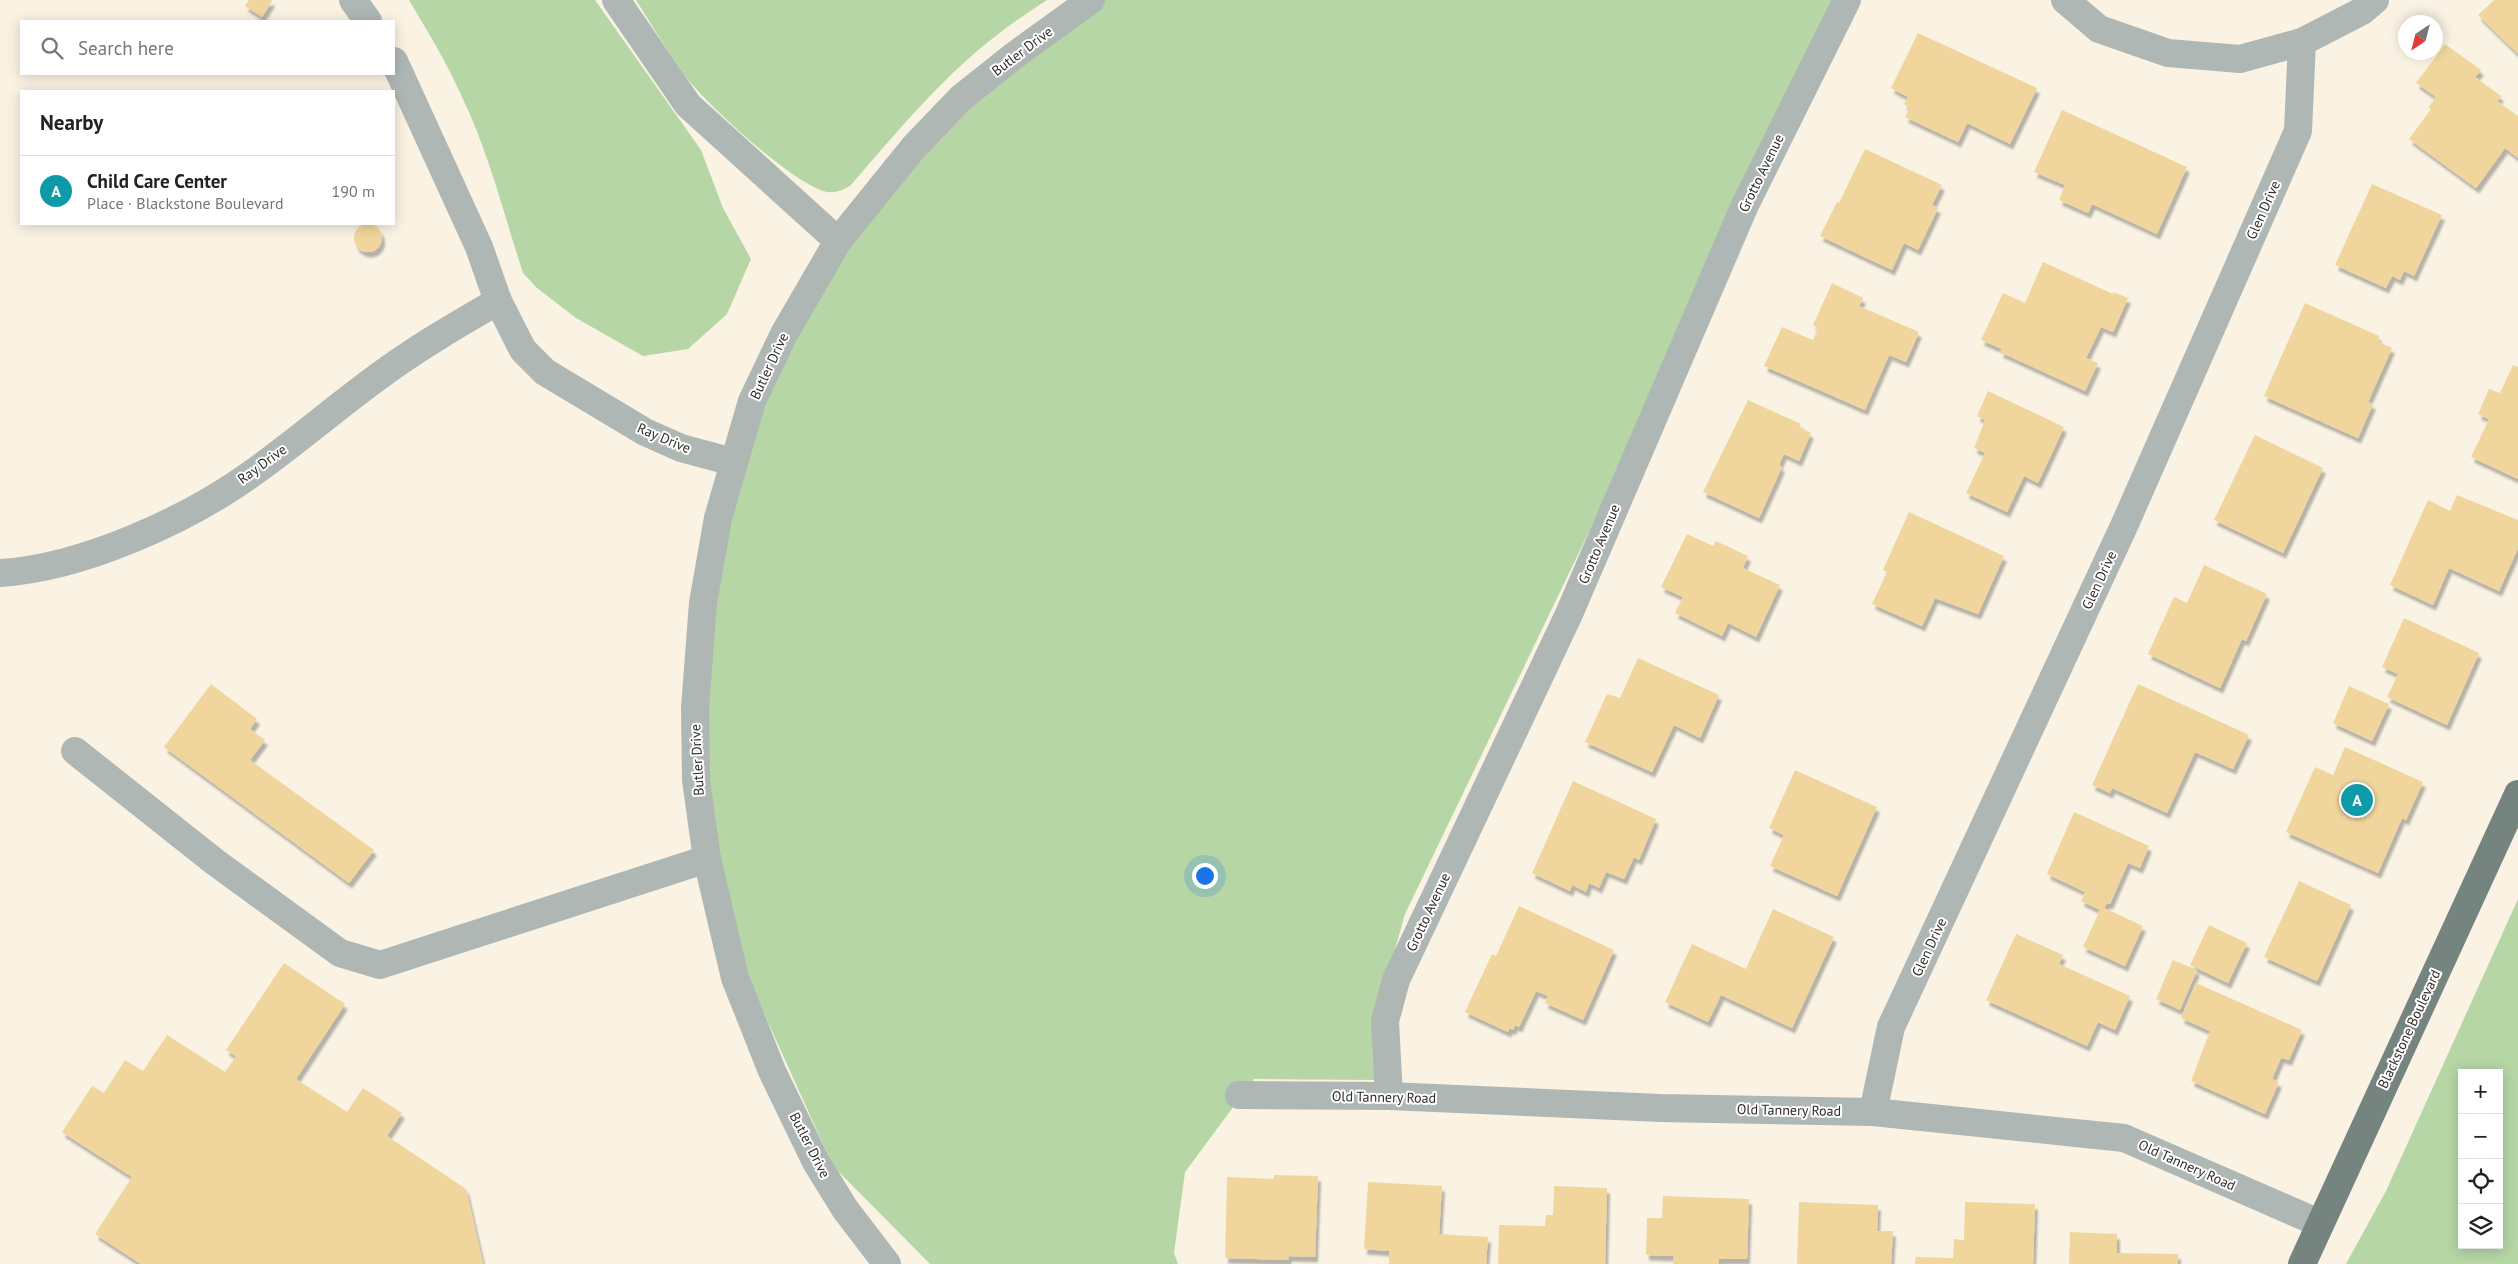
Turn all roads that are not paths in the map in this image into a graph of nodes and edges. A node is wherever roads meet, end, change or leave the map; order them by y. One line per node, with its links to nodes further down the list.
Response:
1 (353, 0): 7 (street)
2 (616, 0): 10 (street)
3 (1091, 0): 10 (street, Butler Drive)
4 (1847, 0): 18 (street, Grotto Avenue)
5 (2065, 0): 8 (street)
6 (2375, 0): 8 (street)
7 (367, 20)
8 (2302, 42): 19 (street, Glen Drive)
9 (395, 63): 11 (street, Ray Drive)
10 (838, 241): 12 (street, Butler Drive)
11 (498, 301): 12 (street, Ray Drive); 13 (street, Ray Drive)
12 (733, 462): 16 (street, Butler Drive)
13 (0, 573)
14 (75, 751): 16 (street)
15 (2518, 794): 20 (main road, Blackstone Boulevard)
16 (707, 859): 21 (street, Butler Drive)
17 (1239, 1095): 18 (street, Old Tannery Road)
18 (1389, 1096): 19 (street, Old Tannery Road)
19 (1873, 1112): 20 (street, Old Tannery Road)
20 (2319, 1223): 22 (main road, Blackstone Boulevard)
21 (886, 1264)
22 (2302, 1264)

